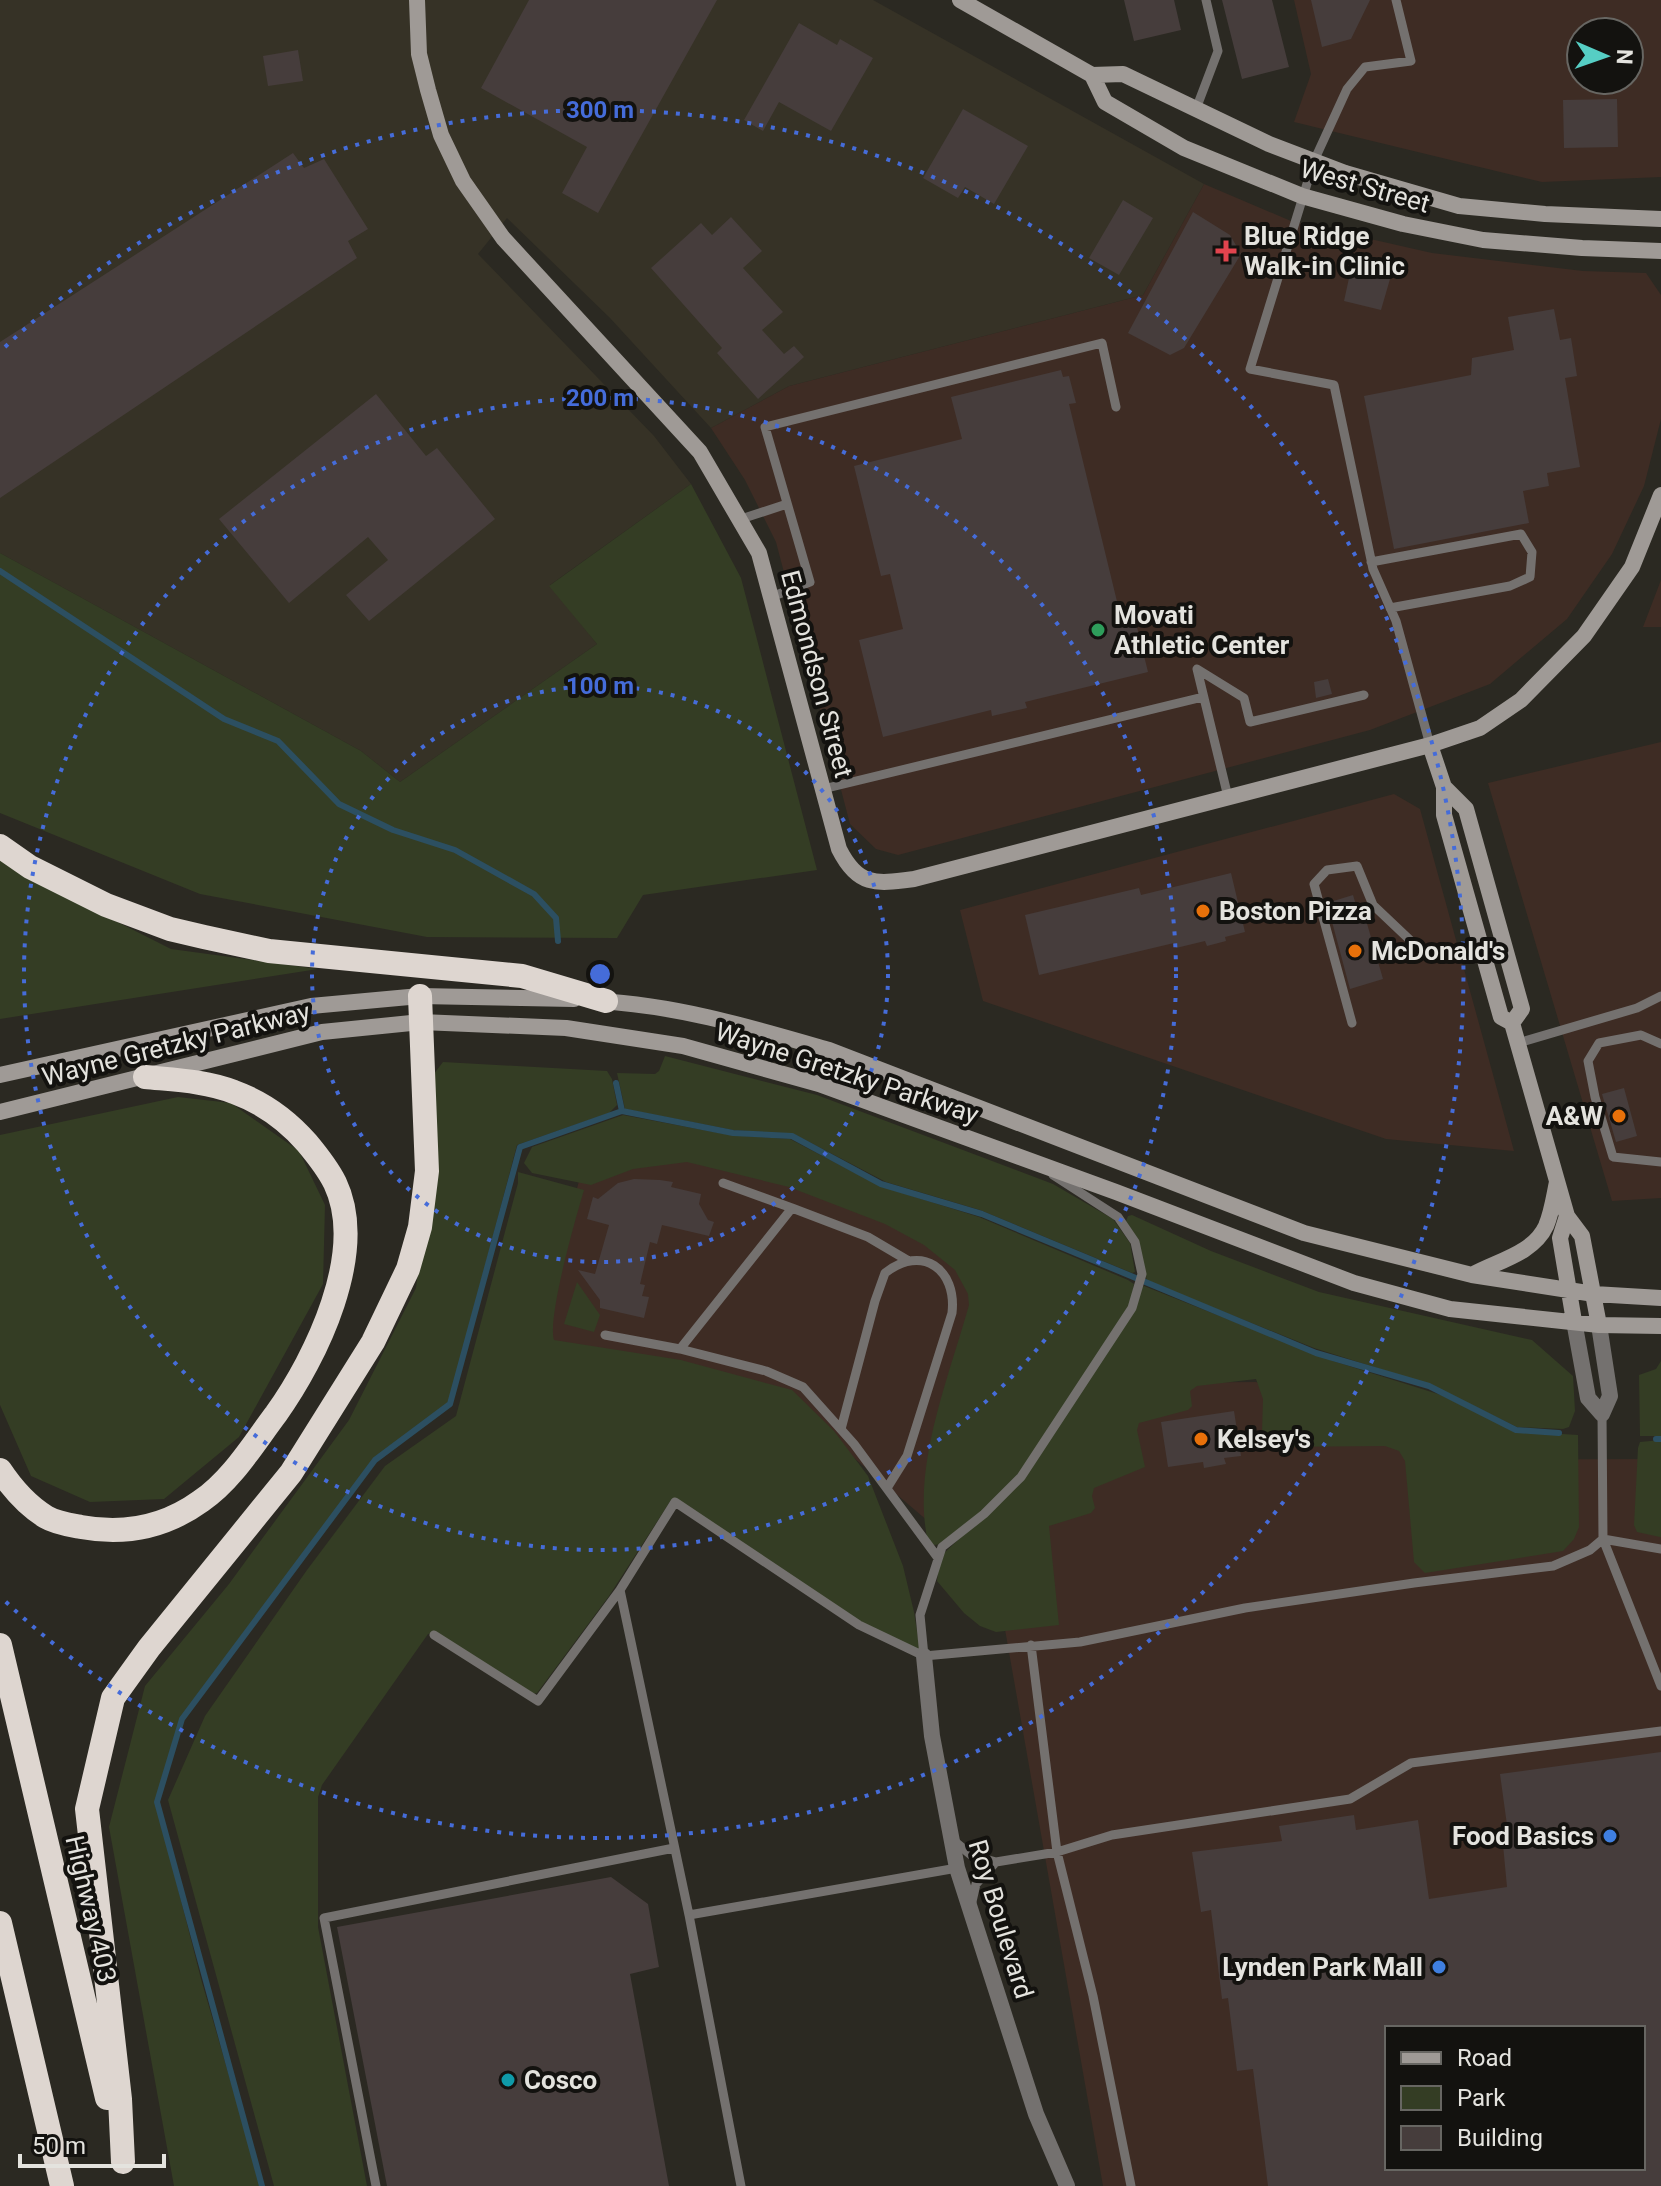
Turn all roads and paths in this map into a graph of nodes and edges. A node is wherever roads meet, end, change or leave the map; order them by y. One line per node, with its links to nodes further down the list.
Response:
1 (417, 0): 14 (main road, Edmondson Street)
2 (960, 0): 5 (main road, West Street)
3 (1206, 0): 6 (lane)
4 (1396, 0): 7 (lane)
5 (1092, 75): 6 (main road, West Street); 8 (main road, West Street)
6 (1196, 109): 7 (main road, West Street)
7 (1314, 161): 8 (lane); 9 (main road, West Street)
8 (1302, 196): 10 (main road, West Street); 15 (lane)
9 (1661, 219)
10 (1661, 251)
11 (1116, 407): 13 (lane)
12 (1661, 495): 20 (main road, Edmondson Street)
13 (787, 504): 14 (lane); 16 (lane)
14 (741, 519): 16 (main road, Edmondson Street)
15 (1371, 562): 17 (lane); 17 (lane)
16 (771, 597): 22 (main road, Edmondson Street)
17 (1390, 608): 20 (lane)
18 (1364, 695): 19 (lane)
19 (1203, 697): 22 (lane); 23 (lane)
20 (1430, 745): 21 (main road); 23 (main road, Edmondson Street)
21 (1444, 787): 31 (main road); 31 (main road)
22 (823, 789): 23 (main road, Edmondson Street)
23 (1228, 797)
24 (0, 846): 28 (highway)
25 (1411, 941): 30 (lane)
26 (420, 996): 28 (main road, Wayne Gretzky Parkway); 29 (highway); 34 (main road, Wayne Gretzky Parkway)
27 (1661, 996): 32 (lane)
28 (606, 1001): 44 (main road, Wayne Gretzky Parkway)
29 (421, 1022): 35 (main road, Wayne Gretzky Parkway); 37 (main road, Wayne Gretzky Parkway); 77 (highway)
30 (1352, 1023)
31 (1512, 1023): 32 (main road)
32 (1518, 1043): 39 (main road)
33 (1661, 1044): 38 (lane)
34 (0, 1075)
35 (145, 1077): 36 (main road, Wayne Gretzky Parkway); 55 (highway)
36 (0, 1112)
37 (1030, 1160): 48 (main road, Wayne Gretzky Parkway); 59 (lane)
38 (1661, 1162)
39 (1558, 1180): 42 (main road); 44 (main road)
40 (723, 1183): 41 (lane)
41 (792, 1208): 43 (lane); 52 (lane)
42 (1567, 1216): 45 (main road); 46 (main road)
43 (907, 1260): 54 (lane); 56 (lane)
44 (1472, 1275): 45 (main road, Wayne Gretzky Parkway)
45 (1567, 1290): 46 (main road, Wayne Gretzky Parkway); 48 (main road)
46 (1594, 1294): 47 (main road, Wayne Gretzky Parkway); 49 (main road)
47 (1661, 1298)
48 (1574, 1321): 49 (main road, Wayne Gretzky Parkway); 53 (street)
49 (1599, 1325): 50 (main road, Wayne Gretzky Parkway); 53 (street)
50 (1661, 1326)
51 (605, 1335): 52 (lane)
52 (680, 1349): 54 (lane)
53 (1602, 1414): 57 (lane)
54 (841, 1429): 56 (lane)
55 (0, 1470)
56 (887, 1488): 59 (lane)
57 (1603, 1539): 58 (lane); 63 (lane); 65 (lane)
58 (1661, 1549)
59 (938, 1558): 64 (lane)
60 (620, 1590): 61 (lane); 64 (lane); 68 (lane)
61 (434, 1635)
62 (0, 1645): 77 (highway, Highway 403)
63 (1031, 1645): 64 (lane); 69 (lane)
64 (924, 1656): 67 (street, Roy Boulevard)
65 (1661, 1686)
66 (1661, 1731): 69 (lane)
67 (952, 1838): 70 (lane); 71 (street, Roy Boulevard)
68 (674, 1848): 73 (lane); 79 (lane)
69 (1057, 1852): 70 (lane); 82 (lane)
70 (996, 1862): 72 (lane)
71 (957, 1868): 72 (street, Roy Boulevard); 73 (lane)
72 (970, 1910): 81 (street, Roy Boulevard)
73 (689, 1915): 80 (lane)
74 (0, 1923): 76 (highway)
75 (0, 1968): 76 (highway)
76 (26, 2034): 78 (highway)
77 (126, 2174)
78 (62, 2186)
79 (376, 2186)
80 (741, 2186)
81 (1067, 2186)
82 (1131, 2186)

